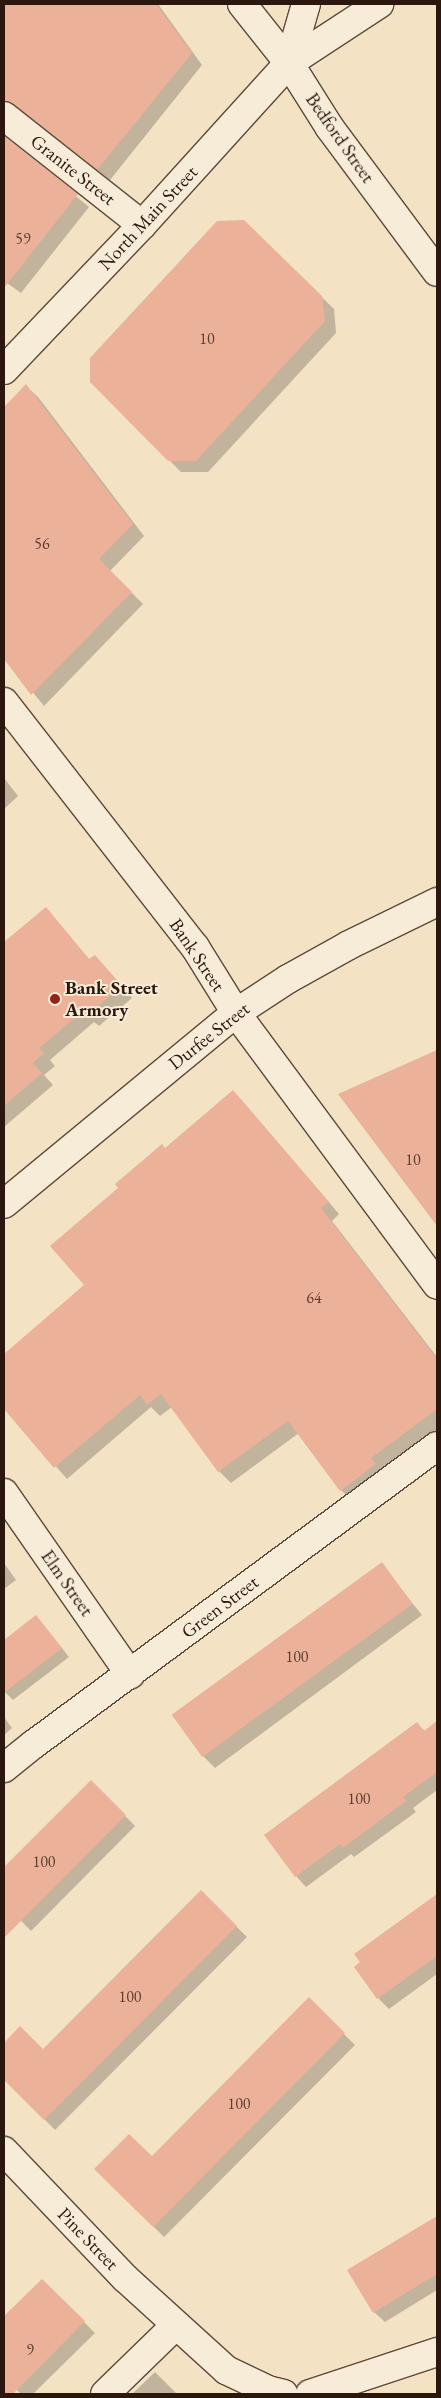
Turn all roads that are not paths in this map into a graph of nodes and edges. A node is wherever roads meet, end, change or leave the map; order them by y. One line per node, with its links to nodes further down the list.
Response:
1 (242, 4): 4 (street, Bedford Street)
2 (306, 4): 4 (street)
3 (379, 4): 4 (street)
4 (289, 63): 6 (street, North Main Street); 7 (street, Bedford Street)
5 (4, 116): 6 (street, Granite Street)
6 (142, 225): 8 (street, North Main Street)
7 (437, 272)
8 (4, 370)
9 (4, 702): 11 (street, Bank Street)
10 (437, 902): 11 (street, Durfee Street)
11 (236, 1013): 12 (street, Durfee Street); 13 (street, Bank Street)
12 (4, 1204)
13 (437, 1285)
14 (437, 1446): 16 (street, Green Street)
15 (4, 1493): 16 (street, Elm Street)
16 (130, 1674): 17 (street, Green Street)
17 (4, 1768)
18 (4, 2151): 19 (street, Pine Street)
19 (176, 2324): 21 (street); 22 (street, Pine Street)
20 (437, 2352): 23 (street)
21 (104, 2394)
22 (284, 2394)
23 (310, 2394)

